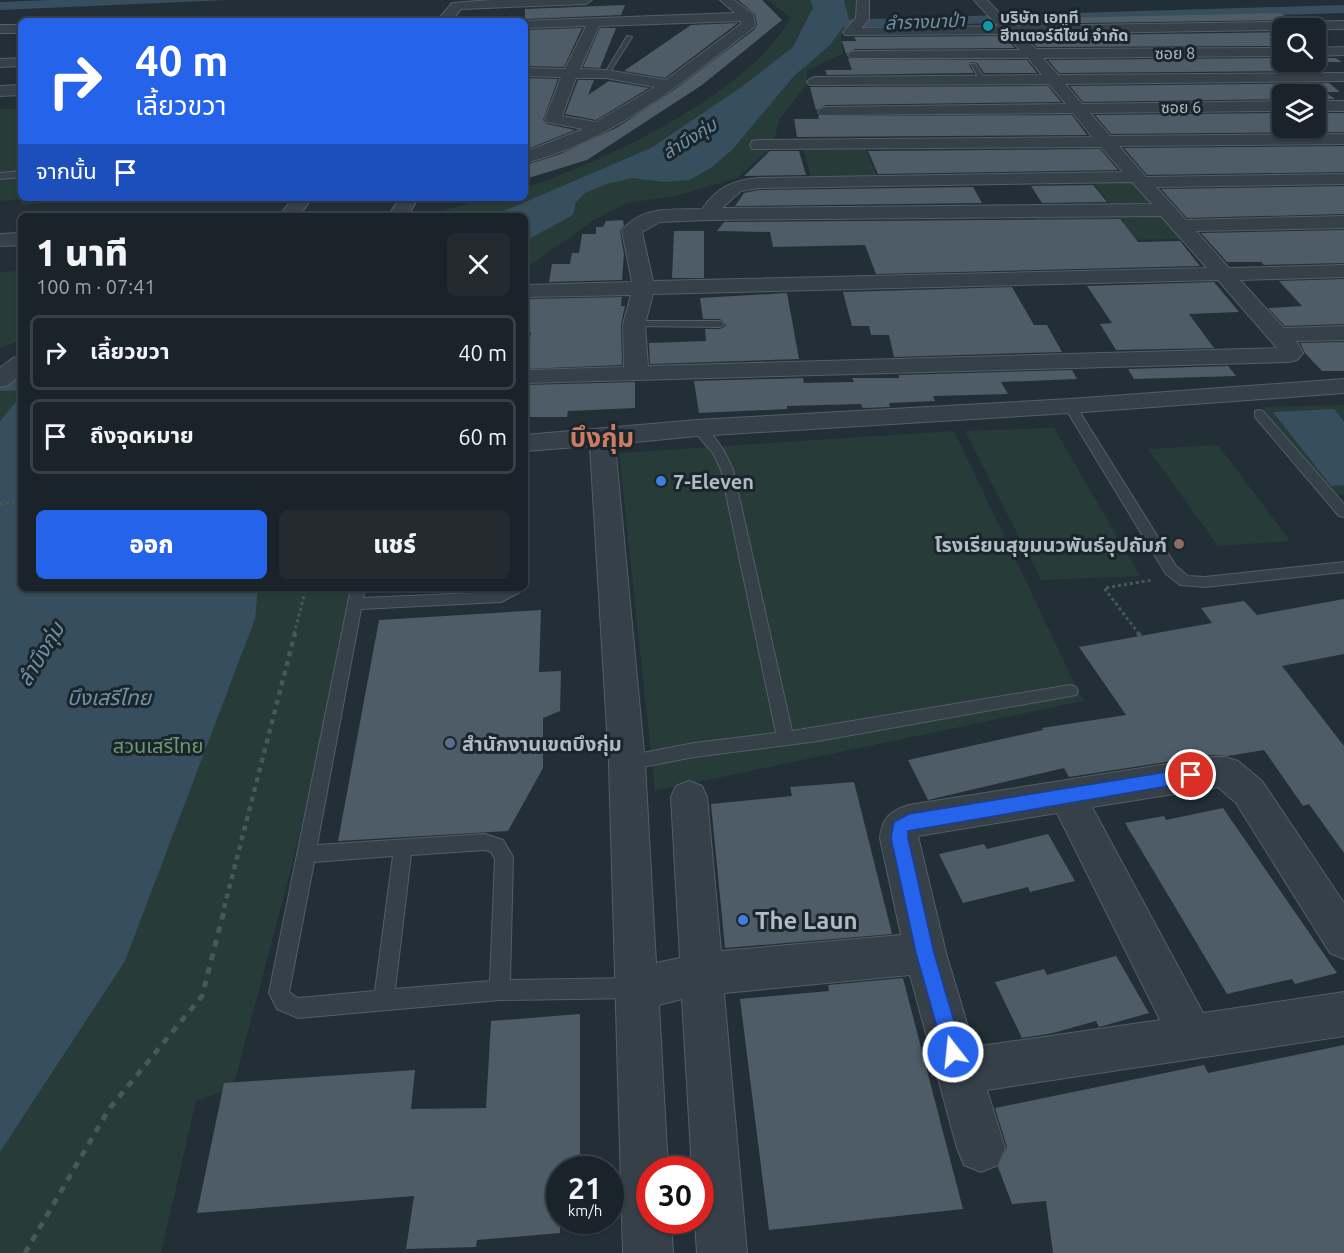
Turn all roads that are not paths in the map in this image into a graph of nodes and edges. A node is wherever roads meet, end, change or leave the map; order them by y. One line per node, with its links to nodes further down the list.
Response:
1 (586, 0): 5 (street)
2 (726, 0): 6 (street)
3 (863, 0): 9 (street)
4 (980, 0): 9 (street)
5 (530, 2): 7 (street); 8 (street)
6 (748, 17): 10 (street); 31 (street)
7 (447, 18)
8 (522, 18)
9 (1001, 21): 12 (street); 19 (street)
10 (594, 23): 11 (street); 25 (street)
11 (528, 24)
12 (1344, 25)
13 (18, 29): 14 (street)
14 (0, 30)
15 (629, 37): 26 (lane)
16 (1344, 51): 18 (street)
17 (1272, 52): 19 (street, ซอย 8)
18 (1326, 52)
19 (1032, 54): 20 (street, ซอย 8); 28 (street)
20 (855, 56)
21 (18, 62): 22 (street)
22 (0, 63)
23 (973, 65): 29 (lane)
24 (528, 72): 25 (street)
25 (570, 74): 26 (street); 39 (street)
26 (606, 74): 31 (street)
27 (1344, 77): 28 (street)
28 (1054, 79): 29 (street); 37 (street)
29 (984, 80): 30 (street)
30 (815, 82)
31 (669, 86): 40 (street)
32 (18, 90): 33 (street)
33 (0, 91)
34 (1272, 106): 37 (street, ซอย 6)
35 (1326, 106): 36 (street)
36 (1344, 106)
37 (1079, 108): 38 (street, ซอย 6); 42 (street)
38 (826, 111)
39 (553, 119): 40 (street); 43 (street)
40 (597, 127): 43 (street)
41 (1344, 139): 42 (street)
42 (1105, 141): 44 (street); 48 (street)
43 (569, 142): 45 (street)
44 (758, 145)
45 (528, 157)
46 (18, 174): 47 (lane)
47 (0, 176)
48 (1139, 179): 49 (street); 51 (street); 53 (street)
49 (1344, 179)
50 (301, 201): 52 (street)
51 (1166, 210): 53 (street); 55 (street)
52 (291, 213)
53 (708, 214): 60 (street)
54 (1344, 222): 55 (street)
55 (1180, 226): 59 (street)
56 (18, 239): 57 (street)
57 (0, 240)
58 (1344, 272): 59 (street)
59 (1222, 274): 60 (street); 65 (street)
60 (644, 288): 61 (street); 62 (street)
61 (528, 291)
62 (634, 324): 63 (lane); 66 (street)
63 (720, 324)
64 (1344, 333): 65 (street)
65 (1278, 335): 66 (street)
66 (636, 374): 67 (street)
67 (529, 376)
68 (1344, 386): 69 (street)
69 (1070, 406): 71 (street); 75 (lane)
70 (1259, 414): 74 (lane)
71 (697, 428): 72 (street); 80 (lane)
72 (602, 437): 73 (street); 81 (street)
73 (528, 443)
74 (1344, 513)
75 (1344, 567)
76 (510, 591): 77 (lane)
77 (434, 595): 78 (lane)
78 (357, 596): 85 (lane)
79 (1070, 691): 80 (lane)
80 (785, 738): 81 (lane)
81 (627, 763): 89 (street)
82 (1067, 795): 86 (street); 87 (street); 93 (street)
83 (689, 797): 88 (street)
84 (403, 848): 85 (lane); 90 (lane); 91 (lane)
85 (306, 854): 91 (lane)
86 (1344, 939)
87 (925, 953): 88 (street); 94 (street)
88 (702, 974): 89 (street); 97 (street)
89 (638, 988): 90 (lane); 96 (street)
90 (500, 990): 91 (lane)
91 (384, 1000)
92 (1344, 1014): 93 (street)
93 (1192, 1037): 94 (street)
94 (959, 1072): 95 (street)
95 (981, 1148)
96 (648, 1253)
97 (722, 1253)

